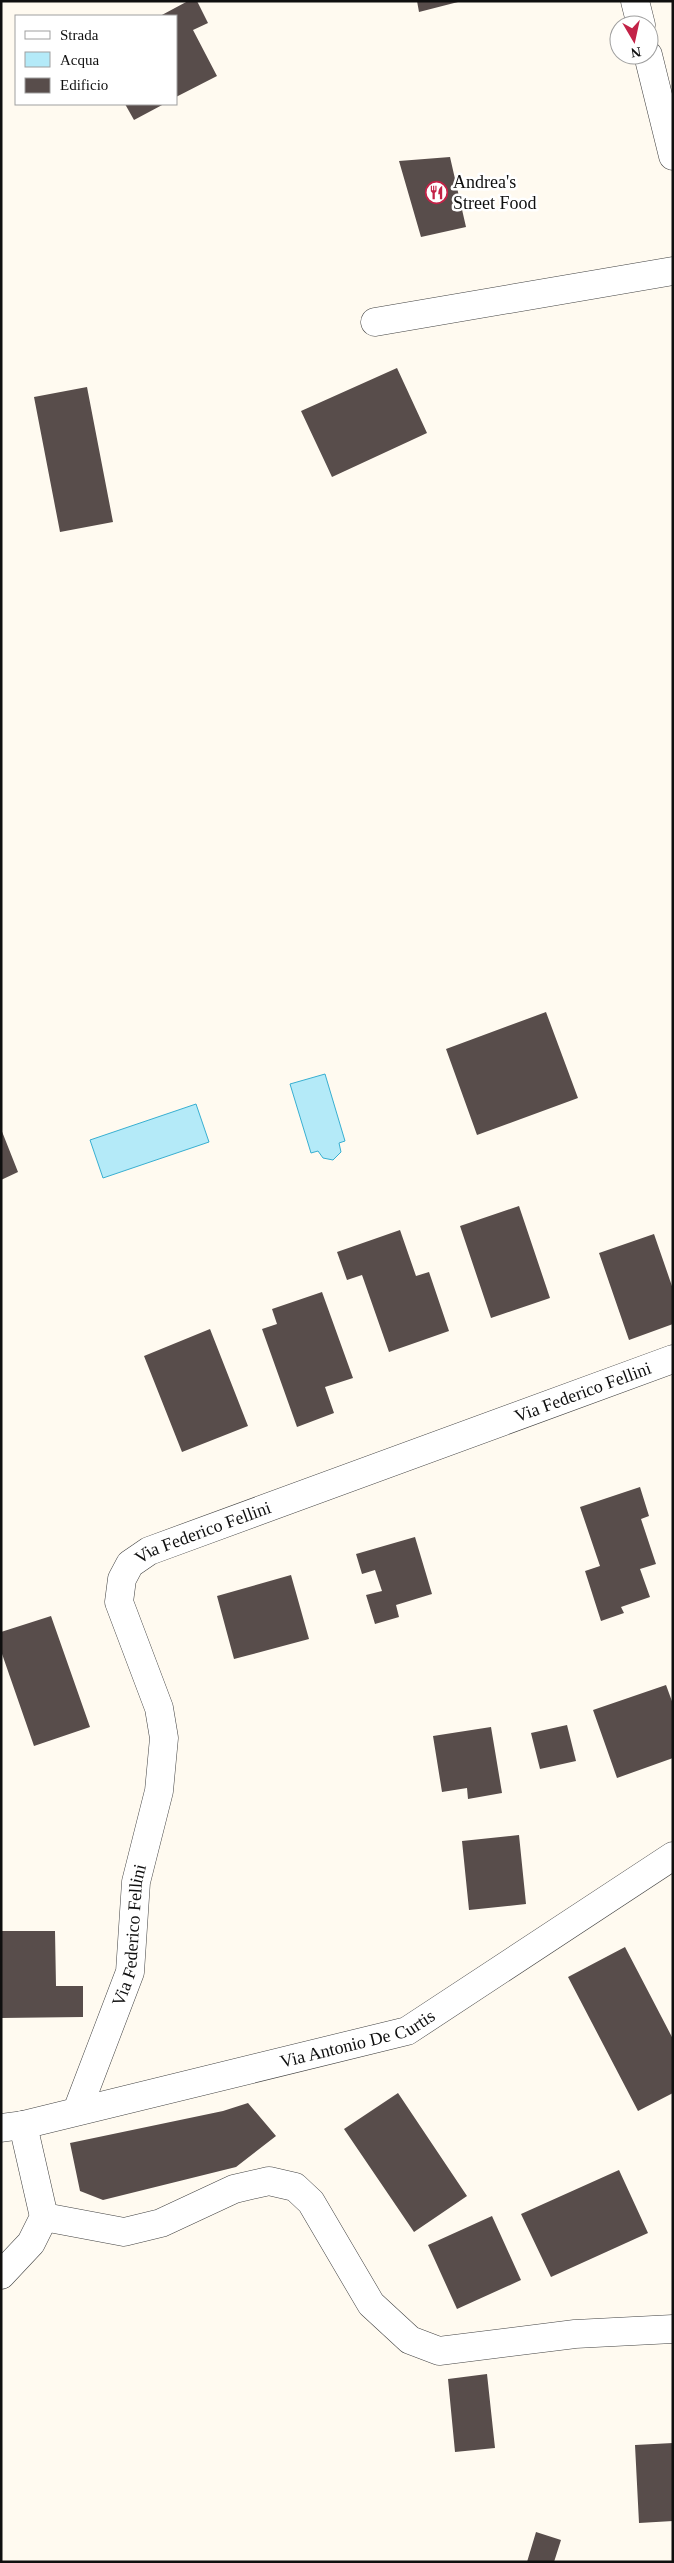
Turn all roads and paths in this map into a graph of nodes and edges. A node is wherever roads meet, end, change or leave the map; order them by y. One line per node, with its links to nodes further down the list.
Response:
1 (635, 1): 2 (street)
2 (638, 15)
3 (650, 65): 4 (street)
4 (673, 156)
5 (673, 271): 6 (street)
6 (375, 322)
7 (673, 1359): 9 (street, Via Federico Fellini)
8 (673, 1856): 9 (street, Via Antonio De Curtis)
9 (77, 2111): 10 (street, Via Antonio De Curtis)
10 (12, 2126): 11 (street)
11 (44, 2217): 12 (street); 13 (street)
12 (1, 2275)
13 (673, 2329)

